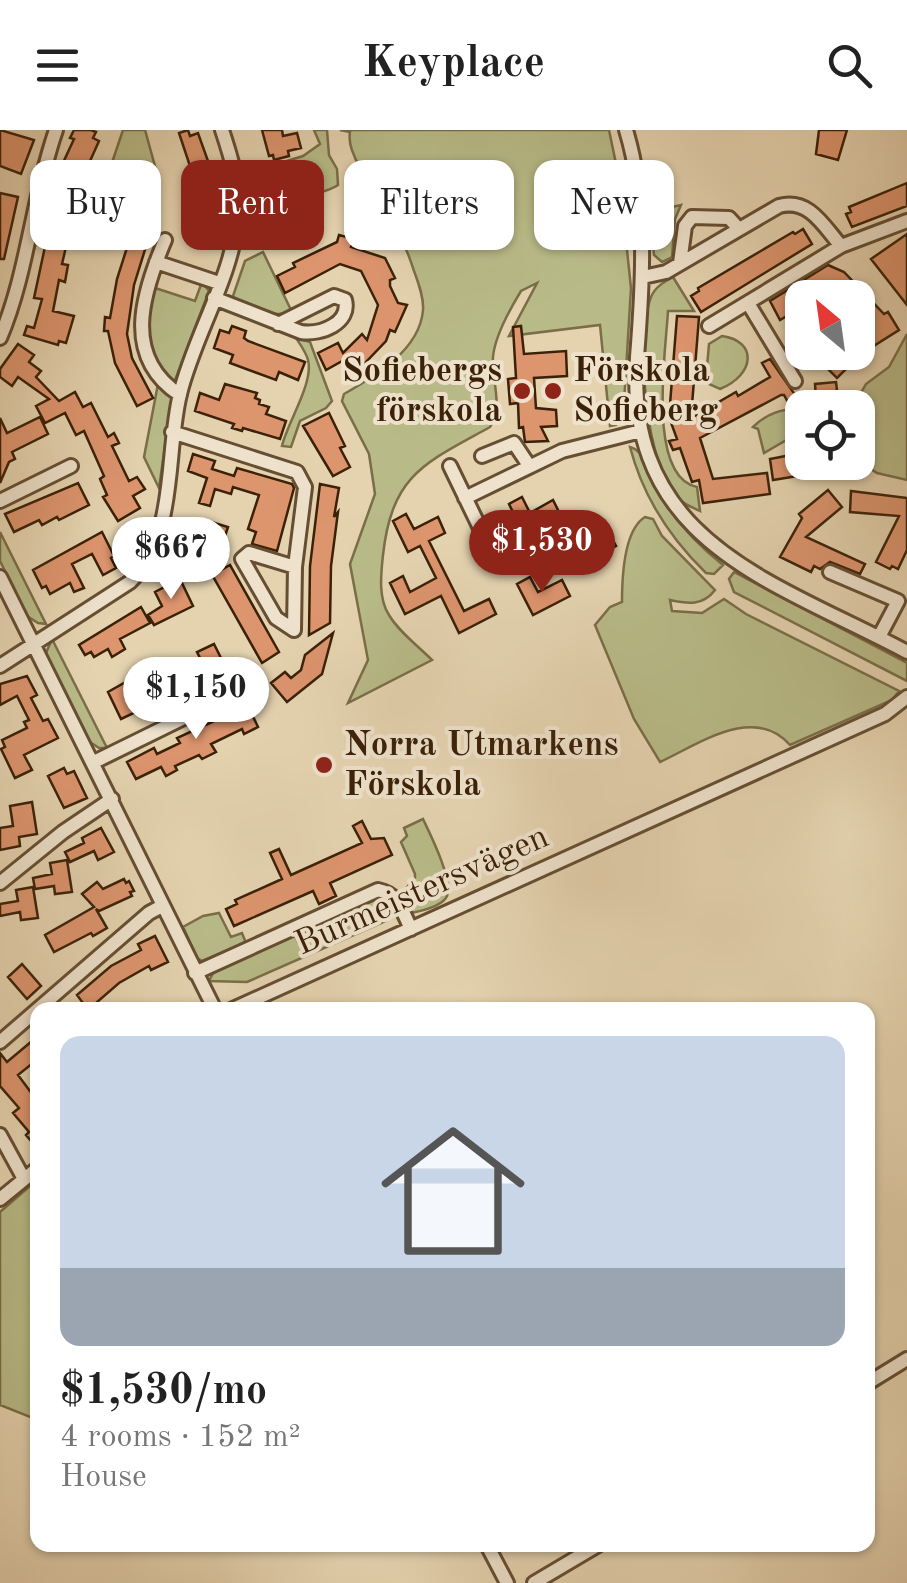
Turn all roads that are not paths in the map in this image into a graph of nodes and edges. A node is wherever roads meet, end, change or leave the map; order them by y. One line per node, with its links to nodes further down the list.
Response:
1 (56, 130): 16 (street)
2 (222, 130): 11 (street)
3 (626, 130): 10 (street)
4 (907, 221): 7 (street)
5 (739, 229): 7 (street); 9 (street); 9 (street)
6 (165, 240): 8 (street)
7 (840, 246): 13 (street)
8 (156, 262): 11 (street); 18 (street)
9 (680, 263): 10 (street)
10 (643, 276): 19 (street)
11 (219, 283): 12 (street)
12 (214, 298): 14 (street); 18 (street)
13 (748, 303): 15 (street); 17 (street)
14 (278, 324): 14 (street)
15 (709, 326)
16 (0, 338)
17 (795, 380)
18 (180, 396): 20 (street)
19 (642, 431): 22 (street); 31 (street)
20 (172, 432): 28 (street); 32 (street)
21 (482, 456): 22 (street)
22 (528, 464): 25 (street)
23 (71, 466): 26 (street)
24 (450, 466): 25 (street)
25 (465, 498): 27 (street)
26 (0, 501)
27 (495, 558)
28 (295, 567): 28 (street)
29 (830, 572): 31 (street)
30 (0, 577): 32 (street)
31 (879, 637): 33 (street)
32 (34, 644): 34 (street); 37 (street)
33 (907, 652)
34 (0, 666)
35 (907, 698): 41 (street, Burmeistersvägen)
36 (210, 705): 37 (street)
37 (94, 762): 38 (street)
38 (112, 800): 39 (street); 40 (street)
39 (0, 882)
40 (162, 906): 42 (street); 43 (street)
41 (410, 929): 42 (street); 45 (street, Burmeistersvägen)
42 (195, 973): 44 (street)
43 (46, 1002)
44 (211, 1002)
45 (249, 1002)
46 (30, 1016): 47 (street)
47 (0, 1042)
48 (0, 1135): 50 (street)
49 (30, 1174): 50 (street)
50 (24, 1179): 51 (street)
51 (0, 1200)
52 (907, 1360): 53 (street)
53 (875, 1379)
54 (491, 1552): 56 (street)
55 (586, 1552): 57 (street)
56 (507, 1583)
57 (534, 1583)

